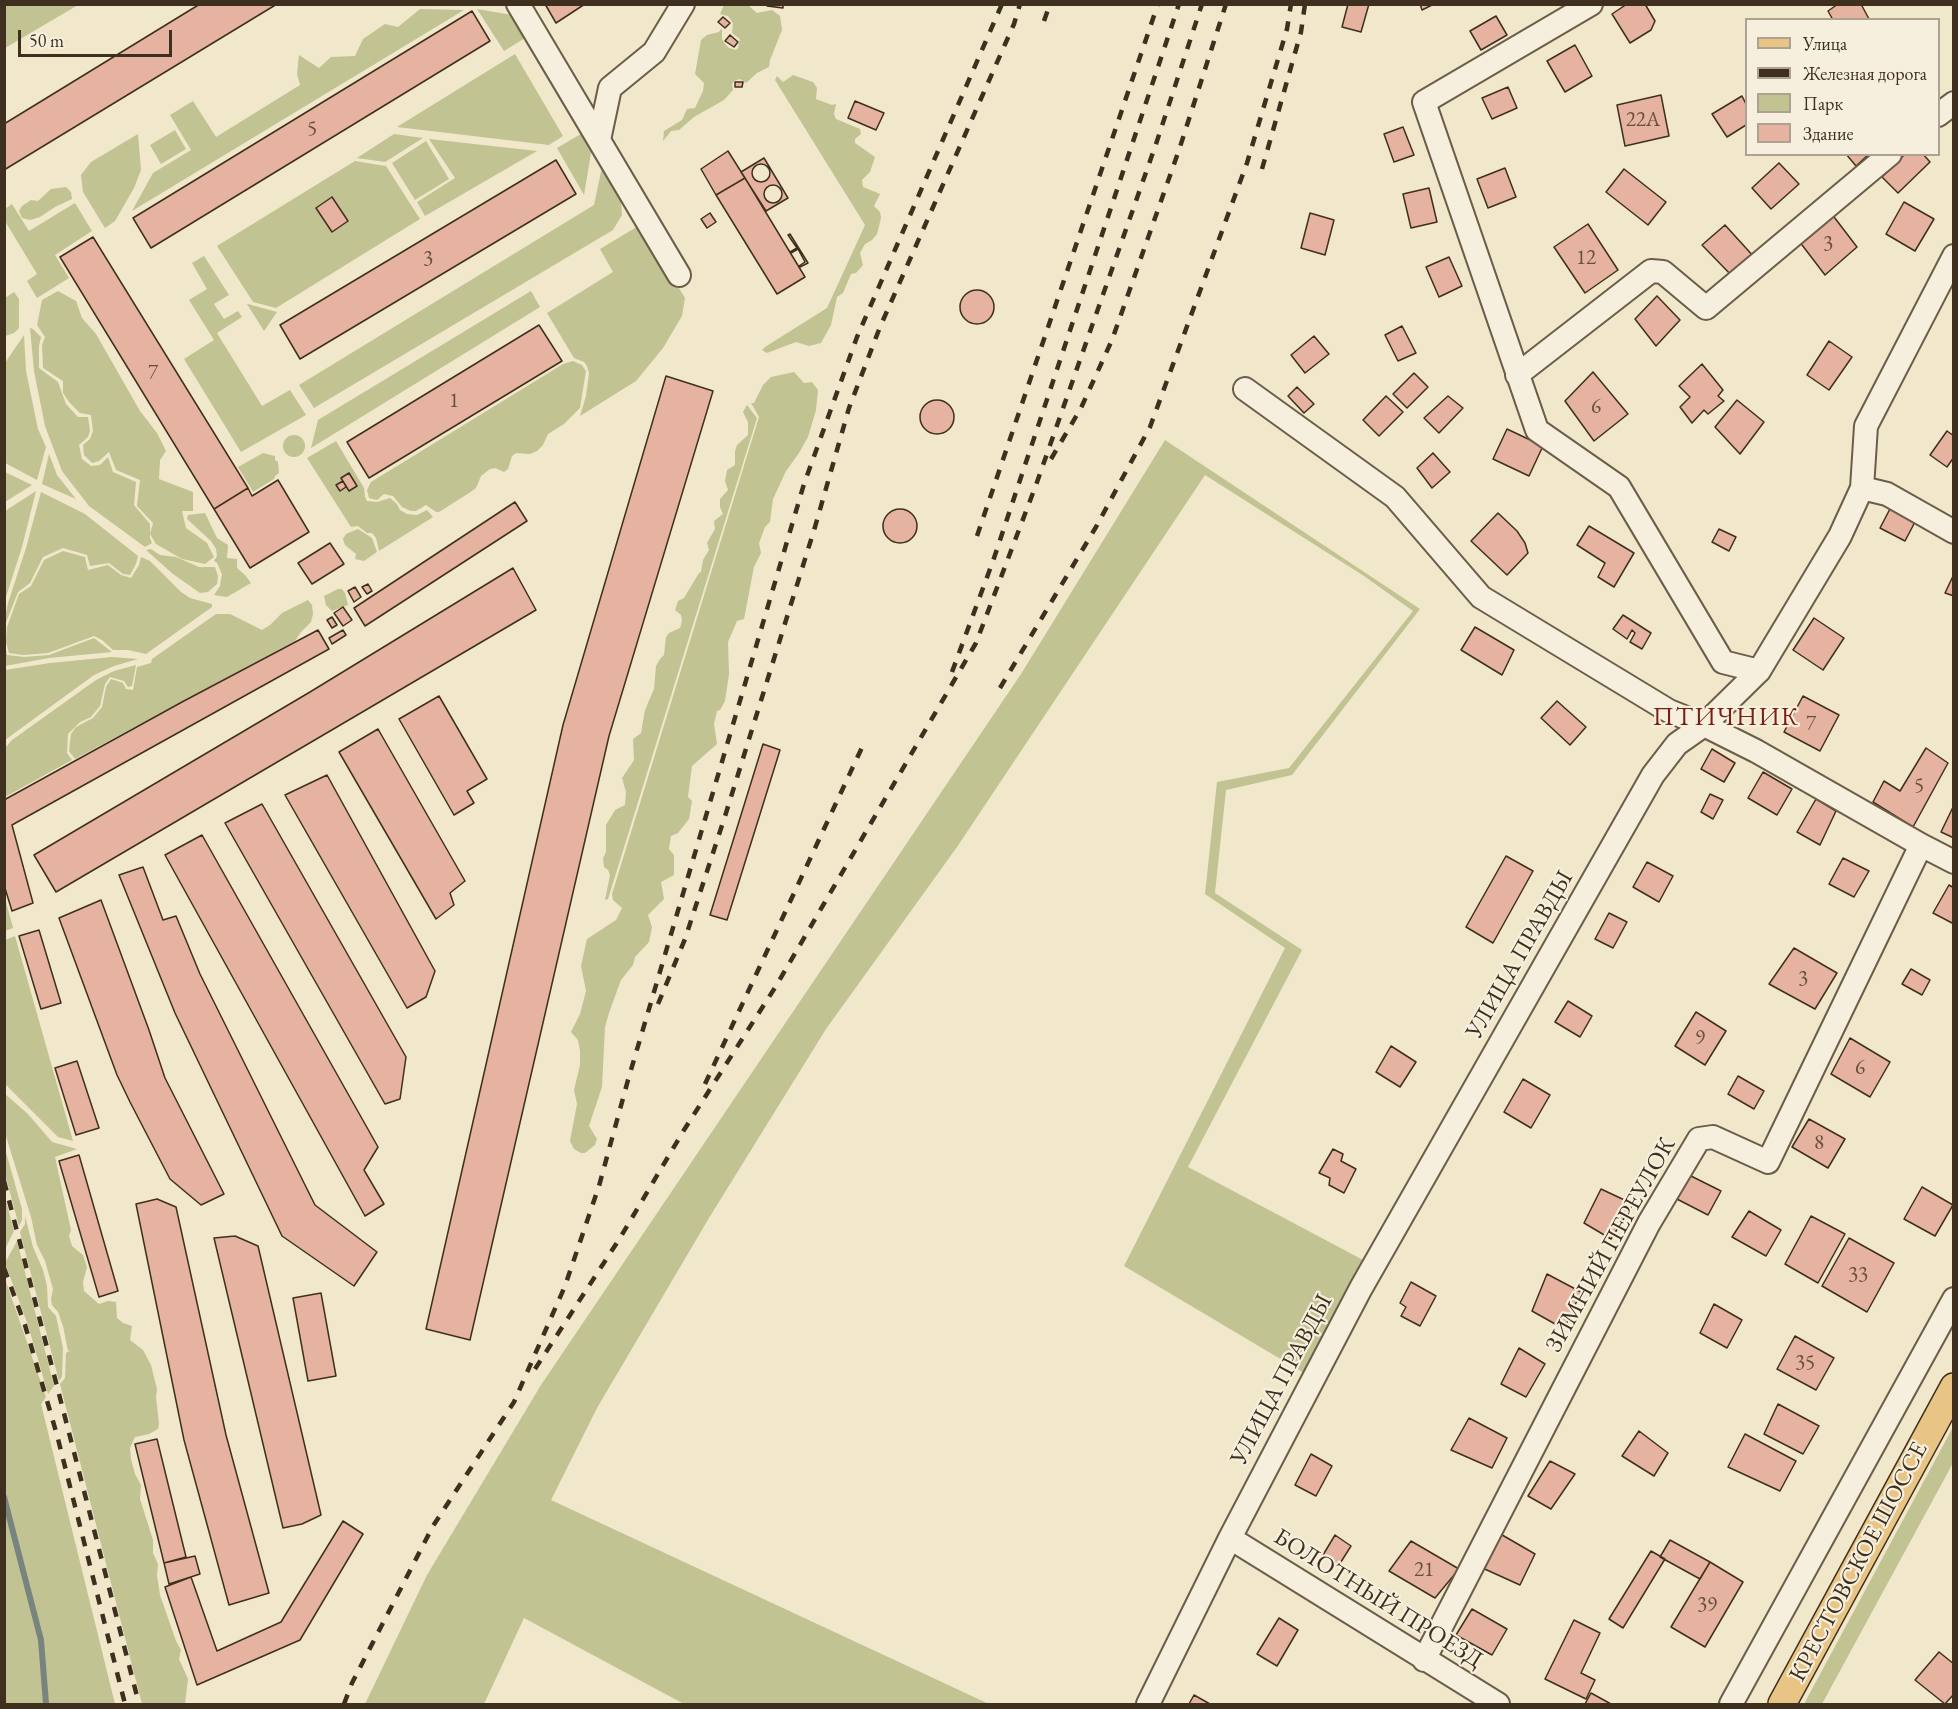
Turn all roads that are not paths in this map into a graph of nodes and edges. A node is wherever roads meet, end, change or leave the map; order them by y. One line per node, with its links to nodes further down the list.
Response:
1 (518, 4): 6 (street)
2 (683, 4): 6 (street)
3 (1591, 4): 10 (street)
4 (1953, 103): 5 (street)
5 (1940, 113)
6 (599, 140): 9 (street)
7 (1888, 156): 10 (street)
8 (1953, 256): 12 (street, УЛИЦА ПРАВДЫ)
9 (679, 274)
10 (1517, 375): 14 (street)
11 (1245, 389): 15 (street)
12 (1862, 488): 13 (street); 14 (street, УЛИЦА ПРАВДЫ)
13 (1953, 532)
14 (1759, 671): 15 (street, УЛИЦА ПРАВДЫ)
15 (1704, 725): 16 (street); 20 (street, УЛИЦА ПРАВДЫ)
16 (1920, 845): 17 (street); 21 (street, ЗИМНИЙ ПЕРЕУЛОК)
17 (1953, 862)
18 (1953, 1299): 24 (street)
19 (1953, 1387): 25 (main road, КРЕСТОВСКОЕ ШОССЕ)
20 (1230, 1538): 21 (street, БОЛОТНЫЙ ПРОЕЗД); 22 (street, УЛИЦА ПРАВДЫ)
21 (1424, 1660): 23 (street, БОЛОТНЫЙ ПРОЕЗД)
22 (1148, 1704)
23 (1498, 1704)
24 (1731, 1704)
25 (1782, 1704)

